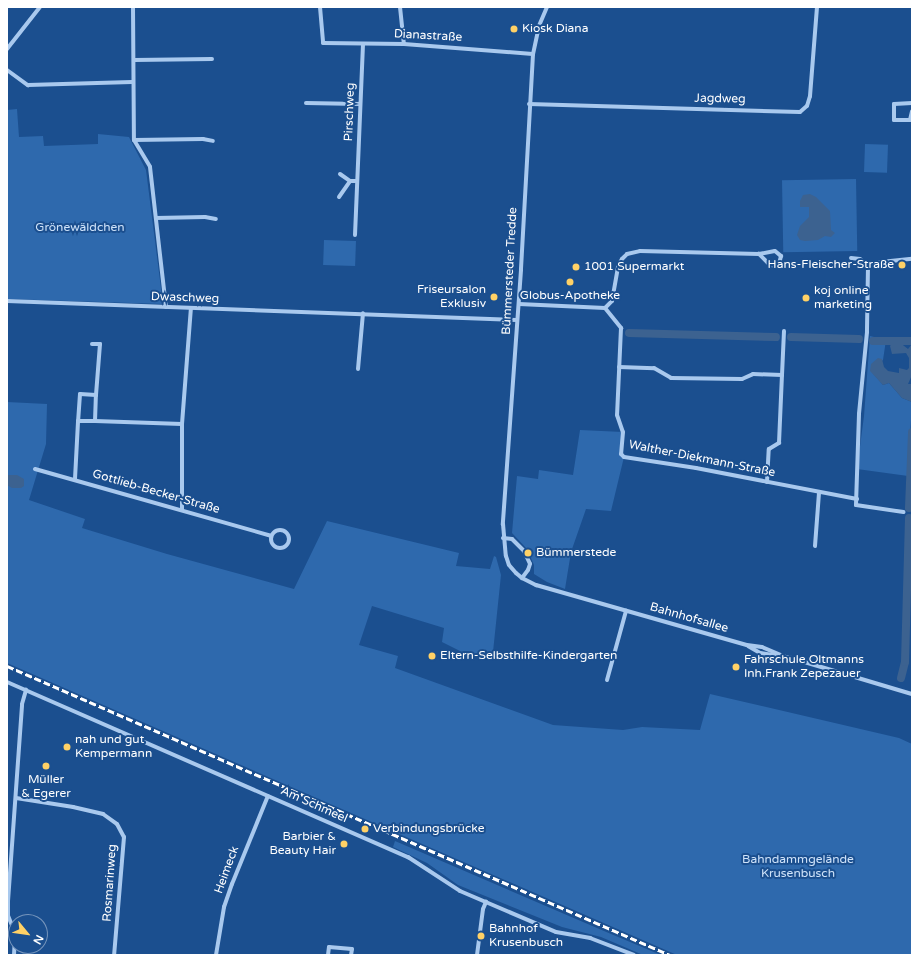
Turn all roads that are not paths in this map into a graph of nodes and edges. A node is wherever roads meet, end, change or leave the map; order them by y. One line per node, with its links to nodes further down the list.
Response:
1 (40, 7): 9 (street)
2 (133, 7): 11 (street)
3 (320, 7): 7 (street, Dianastraße)
4 (400, 7): 8 (street)
5 (547, 7): 10 (street, Bümmersteder Tredde)
6 (817, 7): 18 (street, Jagdweg)
7 (363, 44): 8 (street, Dianastraße); 17 (street, Pirschweg)
8 (404, 44): 10 (street, Dianastraße)
9 (7, 49)
10 (533, 54): 18 (street, Bümmersteder Tredde)
11 (134, 60): 12 (street); 14 (street)
12 (212, 60)
13 (7, 70): 14 (street)
14 (132, 82): 20 (street)
15 (912, 103): 19 (street)
16 (306, 104): 17 (street)
17 (360, 104): 24 (street, Pirschweg)
18 (529, 104): 34 (street, Bümmersteder Tredde)
19 (912, 111)
20 (134, 140): 21 (street); 26 (street)
21 (213, 141)
22 (340, 174): 23 (street)
23 (350, 181): 24 (street); 25 (street)
24 (358, 181): 28 (street, Pirschweg)
25 (339, 197)
26 (156, 218): 27 (street); 35 (street)
27 (216, 219)
28 (354, 235)
29 (759, 254): 29 (street); 37 (street)
30 (851, 258): 32 (street)
31 (912, 259): 32 (street)
32 (868, 266): 53 (street)
33 (7, 301): 35 (street, Dwaschweg)
34 (519, 304): 37 (street); 39 (street, Bümmersteder Tredde)
35 (166, 307): 36 (street, Dwaschweg)
36 (191, 308): 38 (street, Dwaschweg); 48 (street)
37 (605, 308): 42 (street, Walther-Diekmann-Straße)
38 (363, 313): 39 (street, Dwaschweg); 43 (street)
39 (518, 320): 57 (street, Bümmersteder Tredde)
40 (784, 331): 44 (street)
41 (92, 344): 45 (street)
42 (619, 367): 44 (street); 51 (street, Walther-Diekmann-Straße)
43 (358, 369)
44 (782, 375): 51 (street)
45 (96, 395): 46 (street); 47 (street)
46 (78, 421): 47 (street); 50 (street)
47 (95, 421): 48 (street)
48 (182, 424): 54 (street)
49 (35, 469): 50 (street, Gottlieb-Becker-Straße)
50 (74, 479): 54 (street, Gottlieb-Becker-Straße)
51 (767, 482): 52 (street, Walther-Diekmann-Straße)
52 (819, 493): 53 (street, Walther-Diekmann-Straße); 58 (street)
53 (857, 499): 55 (street)
54 (182, 510): 56 (street, Gottlieb-Becker-Straße)
55 (903, 512)
56 (271, 536): 56 (street, Gottlieb-Becker-Straße)
57 (503, 538): 59 (street, Bümmersteder Tredde); 60 (street)
58 (815, 546)
59 (516, 573): 60 (street, Bahnhofsallee)
60 (522, 578): 61 (street, Bahnhofsallee)
61 (626, 610): 62 (street); 65 (street, Bahnhofsallee)
62 (607, 680)
63 (7, 682): 64 (street, Am Schmeel)
64 (26, 690): 66 (street, Am Schmeel); 67 (street)
65 (912, 694)
66 (268, 796): 68 (street, Am Schmeel); 71 (street, Heimeck)
67 (16, 798): 69 (street); 70 (street, Rosmarinweg)
68 (486, 902): 74 (street); 75 (street, Am Schmeel)
69 (8, 914)
70 (114, 955)
71 (216, 955)
72 (328, 955): 73 (street)
73 (352, 955)
74 (477, 955)
75 (634, 955)

